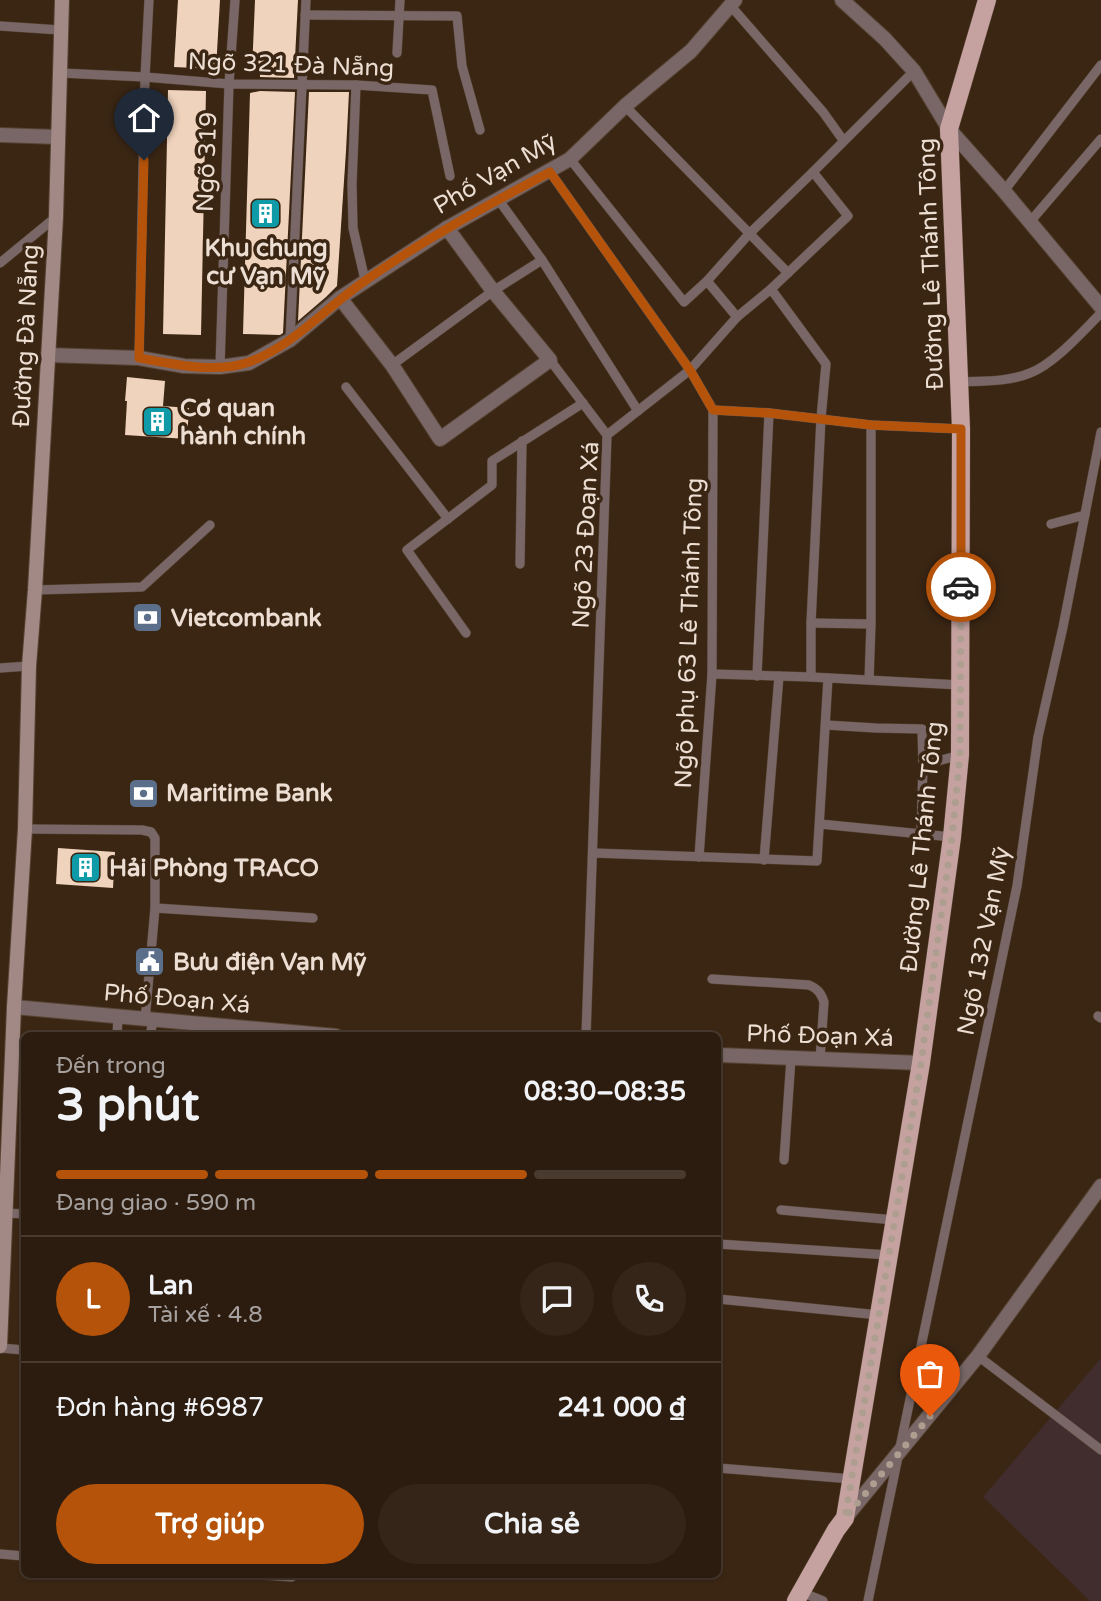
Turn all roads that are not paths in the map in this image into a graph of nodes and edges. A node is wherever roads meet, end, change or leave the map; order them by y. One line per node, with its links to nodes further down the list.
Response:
1 (62, 0): 12 (main road, Đường Đà Nẵng)
2 (149, 0): 17 (lane)
3 (235, 0): 18 (lane, Ngõ 319)
4 (306, 0): 9 (lane)
5 (400, 0): 10 (lane)
6 (842, 0): 15 (street)
7 (987, 0): 22 (main road, Đường Lê Thánh Tông)
8 (733, 2): 21 (street, Phố Vạn Mỹ); 27 (lane)
9 (305, 15): 10 (lane); 19 (lane)
10 (399, 15): 13 (lane); 23 (lane)
11 (0, 26): 12 (lane)
12 (60, 30): 16 (main road, Đường Đà Nẵng)
13 (397, 53)
14 (1101, 65): 32 (lane)
15 (914, 71): 22 (street); 27 (lane)
16 (61, 73): 17 (lane, Ngõ 321 Đà Nẵng); 25 (main road, Đường Đà Nẵng)
17 (145, 77): 18 (lane, Ngõ 321 Đà Nẵng); 51 (lane)
18 (229, 84): 19 (lane, Ngõ 321 Đà Nẵng); 54 (lane, Ngõ 319)
19 (302, 85): 20 (lane, Ngõ 321 Đà Nẵng); 49 (lane)
20 (356, 85): 31 (lane, Ngõ 321 Đà Nẵng); 41 (lane)
21 (625, 106): 28 (street, Phố Vạn Mỹ); 37 (lane)
22 (948, 129): 32 (street); 56 (main road, Đường Lê Thánh Tông)
23 (480, 130)
24 (0, 135): 25 (street)
25 (58, 137): 34 (main road, Đường Đà Nẵng)
26 (1101, 139): 35 (lane)
27 (844, 140): 30 (lane)
28 (570, 159): 29 (street, Phố Vạn Mỹ); 42 (lane)
29 (550, 172): 33 (street, Phố Vạn Mỹ); 55 (lane)
30 (813, 173): 37 (lane); 40 (lane, Ngõ 23 Đoạn Xá)
31 (450, 176)
32 (1004, 191): 35 (street)
33 (498, 199): 36 (street, Phố Vạn Mỹ); 38 (lane)
34 (56, 217): 39 (lane); 50 (main road, Đường Đà Nẵng)
35 (1029, 223): 46 (street)
36 (447, 228): 41 (street, Phố Vạn Mỹ); 44 (street)
37 (749, 234): 40 (lane); 42 (lane)
38 (542, 260): 44 (lane); 60 (lane)
39 (0, 263)
40 (788, 273): 43 (lane, Ngõ 23 Đoạn Xá)
41 (365, 280): 45 (street, Phố Vạn Mỹ)
42 (707, 281): 48 (lane)
43 (771, 289): 48 (lane, Ngõ 23 Đoạn Xá); 62 (lane)
44 (493, 291): 52 (street); 53 (lane)
45 (340, 298): 49 (street, Phố Vạn Mỹ); 53 (street)
46 (1101, 307)
47 (1101, 313): 56 (lane)
48 (737, 317): 55 (lane, Ngõ 23 Đoạn Xá)
49 (290, 340): 54 (street, Phố Vạn Mỹ)
50 (48, 355): 51 (street, Phố Vạn Mỹ); 73 (main road, Đường Đà Nẵng)
51 (139, 358): 54 (street, Phố Vạn Mỹ)
52 (550, 360): 53 (street); 58 (lane)
53 (392, 365)
54 (220, 368)
55 (690, 370): 59 (lane); 60 (lane, Ngõ 23 Đoạn Xá)
56 (960, 382): 64 (main road, Đường Lê Thánh Tông)
57 (346, 387): 69 (lane)
58 (583, 402): 66 (lane); 67 (lane)
59 (713, 410): 61 (lane); 79 (lane, Ngõ phụ 63 Lê Thánh Tông)
60 (638, 411): 66 (lane, Ngõ 23 Đoạn Xá)
61 (769, 413): 62 (lane); 80 (lane)
62 (821, 418): 63 (lane); 74 (lane)
63 (871, 425): 64 (lane); 75 (lane)
64 (961, 429): 85 (main road, Đường Lê Thánh Tông)
65 (1101, 432): 68 (lane, Ngõ 132 Vạn Mỹ)
66 (607, 435): 93 (lane, Ngõ 23 Đoạn Xá)
67 (522, 441): 69 (lane); 72 (lane)
68 (1085, 515): 70 (lane); 124 (lane, Ngõ 132 Vạn Mỹ)
69 (448, 519): 76 (lane)
70 (1051, 524)
71 (210, 525): 73 (lane)
72 (520, 564)
73 (35, 590): 77 (main road, Đường Đà Nẵng)
74 (811, 622): 75 (lane); 82 (lane)
75 (871, 624): 84 (lane)
76 (466, 634)
77 (29, 666): 78 (lane); 90 (main road, Đường Đà Nẵng)
78 (0, 668)
79 (712, 674): 80 (lane); 94 (lane, Ngõ phụ 63 Lê Thánh Tông)
80 (757, 676): 81 (lane)
81 (779, 676): 82 (lane); 95 (lane)
82 (811, 677): 83 (lane)
83 (828, 678): 84 (lane); 86 (lane)
84 (869, 680): 85 (lane)
85 (960, 685): 87 (main road, Đường Lê Thánh Tông)
86 (826, 725): 88 (lane); 89 (lane)
87 (960, 755): 88 (lane); 92 (main road, Đường Lê Thánh Tông)
88 (923, 765): 91 (lane)
89 (820, 824): 91 (lane); 95 (lane)
90 (26, 829): 96 (lane); 99 (main road, Đường Đà Nẵng)
91 (921, 834): 92 (lane)
92 (952, 837): 109 (main road, Đường Lê Thánh Tông)
93 (593, 853): 94 (lane); 105 (lane, Ngõ 23 Đoạn Xá)
94 (699, 858): 95 (lane)
95 (764, 860)
96 (155, 908): 97 (lane); 101 (lane)
97 (313, 918)
98 (712, 979): 108 (lane)
99 (7, 1007): 100 (street, Phố Đoạn Xá); 113 (main road, Đường Đà Nẵng)
100 (118, 1017): 101 (street, Phố Đoạn Xá); 102 (lane)
101 (149, 1020): 103 (lane); 104 (street, Phố Đoạn Xá)
102 (117, 1032)
103 (150, 1032)
104 (263, 1032)
105 (586, 1032)
106 (721, 1055): 107 (street, Phố Đoạn Xá)
107 (791, 1058): 108 (street, Phố Đoạn Xá); 110 (lane)
108 (820, 1059): 109 (street, Phố Đoạn Xá)
109 (921, 1063): 115 (main road, Đường Lê Thánh Tông)
110 (784, 1160)
111 (1101, 1187): 122 (street)
112 (781, 1210): 115 (lane)
113 (6, 1213): 114 (lane); 120 (main road, Đường Đà Nẵng)
114 (21, 1214)
115 (895, 1220): 117 (main road, Đường Lê Thánh Tông)
116 (721, 1244): 117 (lane)
117 (889, 1255): 119 (main road, Đường Lê Thánh Tông)
118 (721, 1299): 119 (lane)
119 (879, 1315): 126 (main road, Đường Lê Thánh Tông)
120 (0, 1347): 121 (lane)
121 (21, 1350)
122 (978, 1356): 123 (lane); 124 (street)
123 (1101, 1450)
124 (897, 1455): 127 (street); 132 (lane, Ngõ 132 Vạn Mỹ)
125 (721, 1468): 126 (lane)
126 (852, 1479): 127 (main road, Đường Lê Thánh Tông)
127 (845, 1518): 130 (main road, Đường Lê Thánh Tông)
128 (0, 1554): 129 (lane)
129 (21, 1556)
130 (799, 1597): 131 (lane)
131 (823, 1601)
132 (868, 1601)

